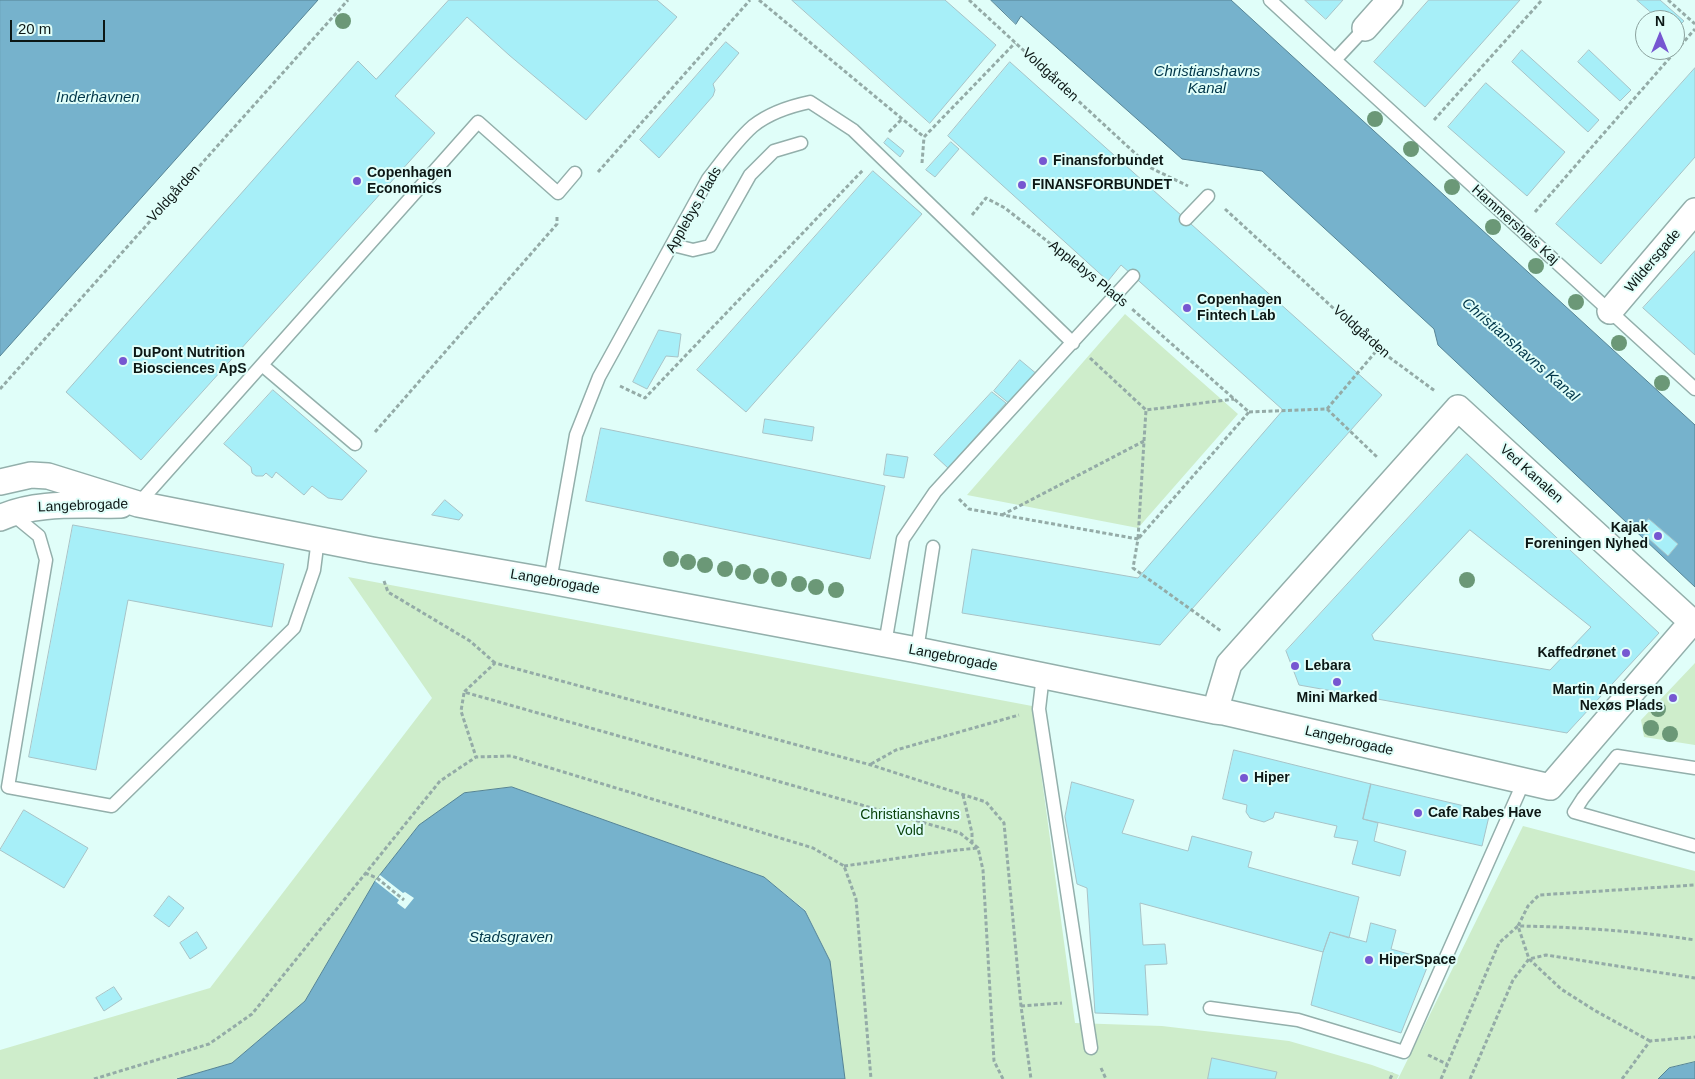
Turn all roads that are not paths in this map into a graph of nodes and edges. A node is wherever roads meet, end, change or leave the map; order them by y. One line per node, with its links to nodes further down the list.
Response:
1 (1270, 0): 4 (lane, Hammershøis Kaj)
2 (1390, 0): 3 (street)
3 (1365, 28): 4 (lane)
4 (1335, 60): 12 (lane, Hammershøis Kaj)
5 (801, 143): 10 (lane)
6 (576, 173): 14 (lane)
7 (1208, 196): 9 (lane)
8 (1695, 211): 12 (street, Wildersgade)
9 (1186, 219)
10 (673, 245): 13 (lane, Applebys Plads); 22 (lane, Applebys Plads)
11 (1133, 276): 13 (lane)
12 (1610, 311): 15 (lane, Hammershøis Kaj)
13 (1073, 343): 24 (lane)
14 (262, 365): 16 (lane); 18 (lane)
15 (1695, 389)
16 (356, 444)
17 (0, 482): 18 (street, Langebrogade)
18 (138, 504): 19 (street, Langebrogade); 20 (street, Langebrogade)
19 (5, 516): 20 (lane)
20 (318, 539): 22 (street, Langebrogade)
21 (933, 547): 25 (lane)
22 (550, 581): 24 (street, Langebrogade)
23 (1692, 622): 27 (street, Ved Kanalen); 29 (street, Langebrogade)
24 (884, 644): 25 (street, Langebrogade)
25 (917, 650): 26 (street, Langebrogade)
26 (1043, 676): 27 (street, Langebrogade); 32 (lane)
27 (1215, 711): 29 (street, Langebrogade)
28 (1695, 768): 30 (lane)
29 (1524, 781): 31 (lane)
30 (1695, 846)
31 (1210, 1008)
32 (1091, 1048)

